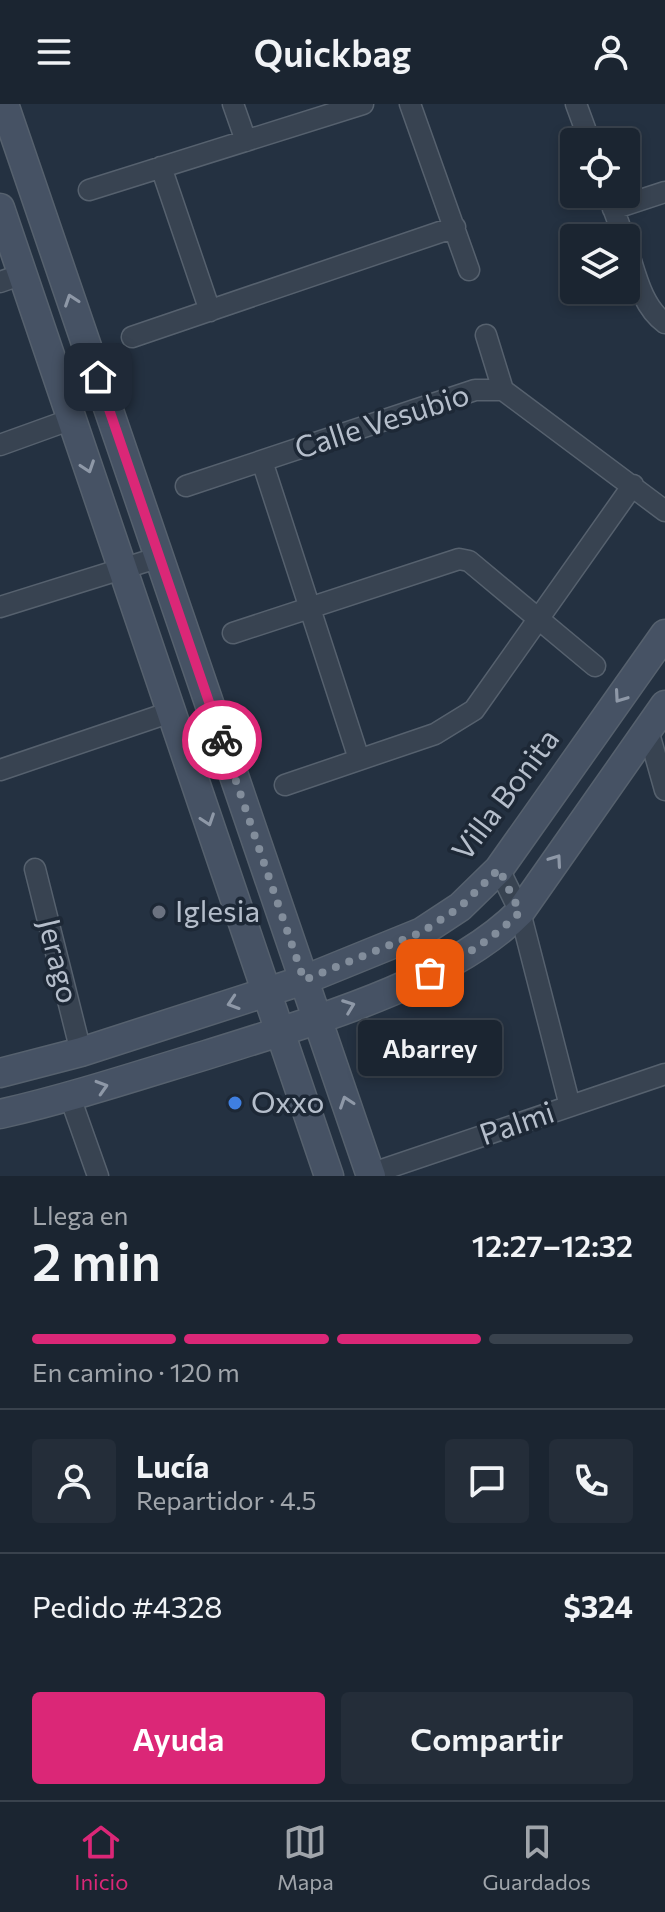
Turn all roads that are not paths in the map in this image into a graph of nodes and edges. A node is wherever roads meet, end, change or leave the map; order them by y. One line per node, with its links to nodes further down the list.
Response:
1 (233, 104): 7 (street)
2 (363, 104): 7 (street)
3 (410, 104): 13 (street)
4 (576, 104): 6 (street)
5 (4, 106): 28 (main road, one-way to 5)
6 (585, 128)
7 (246, 141): 8 (street)
8 (161, 167): 9 (street); 17 (street)
9 (89, 190)
10 (665, 192): 11 (street)
11 (640, 197)
12 (0, 208): 15 (main road)
13 (455, 227): 14 (street); 17 (street)
14 (469, 270)
15 (11, 278): 22 (main road)
16 (640, 284): 18 (street)
17 (210, 311): 20 (street)
18 (665, 323)
19 (486, 335): 21 (street)
20 (132, 337)
21 (503, 390): 24 (street, Calle Vesubio); 25 (street)
22 (72, 419): 23 (street); 29 (main road, one-way to 29)
23 (0, 445)
24 (262, 461): 26 (street, Calle Vesubio); 31 (street, Calle Vesubio)
25 (633, 485): 27 (street); 32 (street)
26 (186, 486)
27 (665, 511)
28 (160, 557): 29 (street); 46 (main road)
29 (123, 569): 30 (street); 37 (main road)
30 (0, 607)
31 (311, 608): 32 (street); 33 (street); 39 (street, Calle Vesubio)
32 (537, 619): 35 (street); 39 (street)
33 (233, 633)
34 (665, 634): 44 (main road, Villa Bonita, one-way to 44)
35 (595, 666)
36 (665, 705): 38 (main road)
37 (171, 712): 40 (street); 47 (main road, one-way to 47)
38 (648, 730): 42 (street); 45 (main road, one-way to 38)
39 (359, 759): 41 (street)
40 (0, 770)
41 (285, 785)
42 (665, 790)
43 (35, 869): 50 (street, Jerago)
44 (499, 869): 45 (street); 46 (main road, Villa Bonita)
45 (520, 912): 48 (main road, one-way to 45); 54 (street)
46 (304, 980): 47 (main road, Villa Bonita); 48 (main road)
47 (266, 992): 49 (main road); 50 (main road, Villa Bonita, one-way to 50)
48 (318, 1018): 49 (main road); 56 (main road, one-way to 48)
49 (280, 1032): 53 (main road, one-way to 49); 58 (main road)
50 (81, 1052): 51 (main road, Villa Bonita)
51 (0, 1073)
52 (665, 1074): 54 (street, Palmi)
53 (70, 1097): 55 (main road); 57 (street)
54 (570, 1106): 56 (street, Palmi)
55 (0, 1114)
56 (370, 1175)
57 (98, 1176)
58 (329, 1176)

